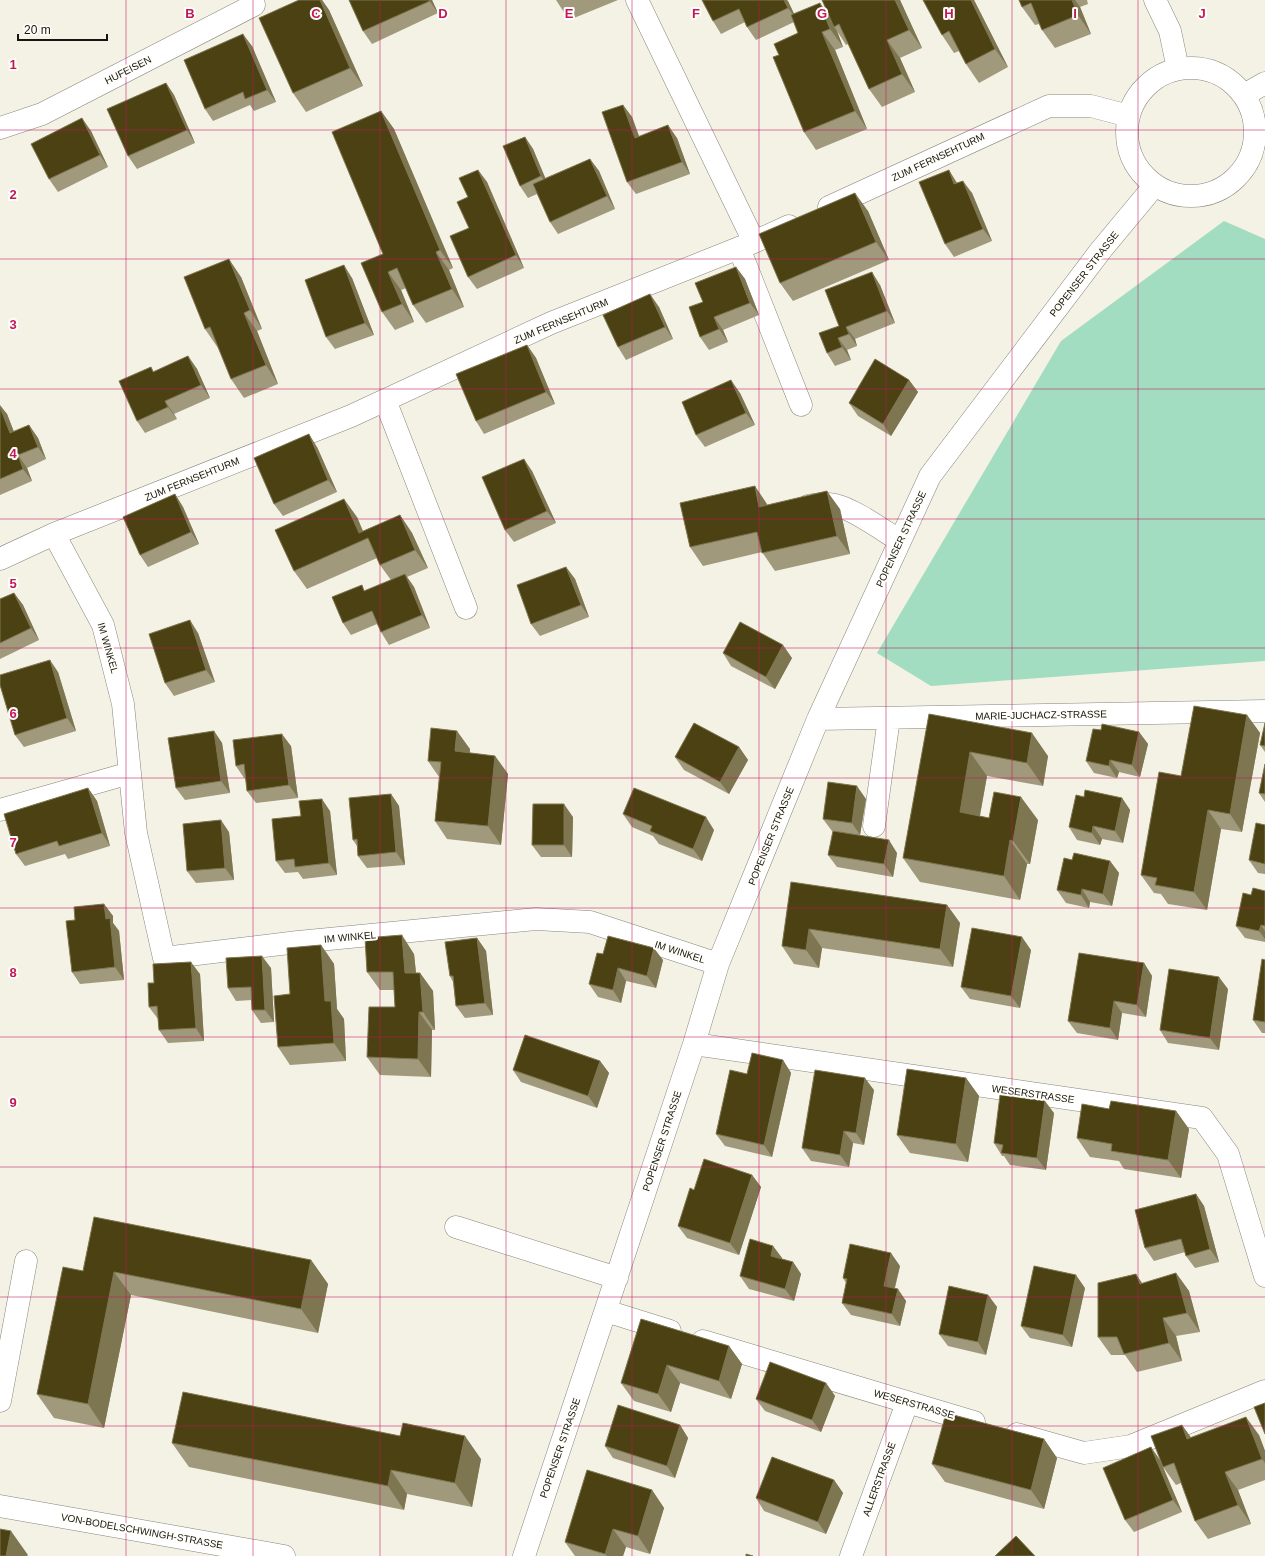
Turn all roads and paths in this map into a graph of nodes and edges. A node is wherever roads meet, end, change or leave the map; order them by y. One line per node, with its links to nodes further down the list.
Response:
1 (637, 0): 10 (street)
2 (1155, 0): 4 (street)
3 (258, 2): 8 (street, HUFEISEN)
4 (1178, 69): 6 (street); 7 (street)
5 (1265, 83): 6 (street)
6 (1244, 95): 9 (street)
7 (1129, 116): 9 (street); 10 (street, ZUM FERNSEHTURM)
8 (0, 128)
9 (1154, 185): 15 (street, POPENSER STRASSE)
10 (747, 245): 11 (street, ZUM FERNSEHTURM); 12 (street)
11 (385, 400): 14 (street, ZUM FERNSEHTURM); 17 (street)
12 (800, 405)
13 (795, 508): 15 (street)
14 (54, 534): 16 (street, ZUM FERNSEHTURM); 21 (street, IM WINKEL)
15 (900, 541): 20 (street, POPENSER STRASSE)
16 (0, 559)
17 (466, 608)
18 (1265, 711): 19 (street, MARIE-JUCHACZ-STRASSE)
19 (889, 718): 20 (street, MARIE-JUCHACZ-STRASSE); 23 (street)
20 (818, 719): 24 (street, POPENSER STRASSE)
21 (130, 773): 22 (street); 24 (street, IM WINKEL)
22 (0, 810)
23 (874, 826)
24 (718, 964): 25 (street, POPENSER STRASSE)
25 (694, 1044): 28 (street, WESERSTRASSE); 29 (street, POPENSER STRASSE)
26 (456, 1227): 29 (street)
27 (26, 1261): 32 (street)
28 (1265, 1276)
29 (617, 1278): 30 (street, POPENSER STRASSE)
30 (606, 1311): 33 (street, WESERSTRASSE); 36 (street, POPENSER STRASSE)
31 (1265, 1391): 33 (street, WESERSTRASSE)
32 (0, 1401)
33 (907, 1403): 37 (street, ALLERSTRASSE)
34 (0, 1506): 35 (street, VON-BODELSCHWINGH-STRASSE)
35 (284, 1556)
36 (524, 1556)
37 (851, 1556)

